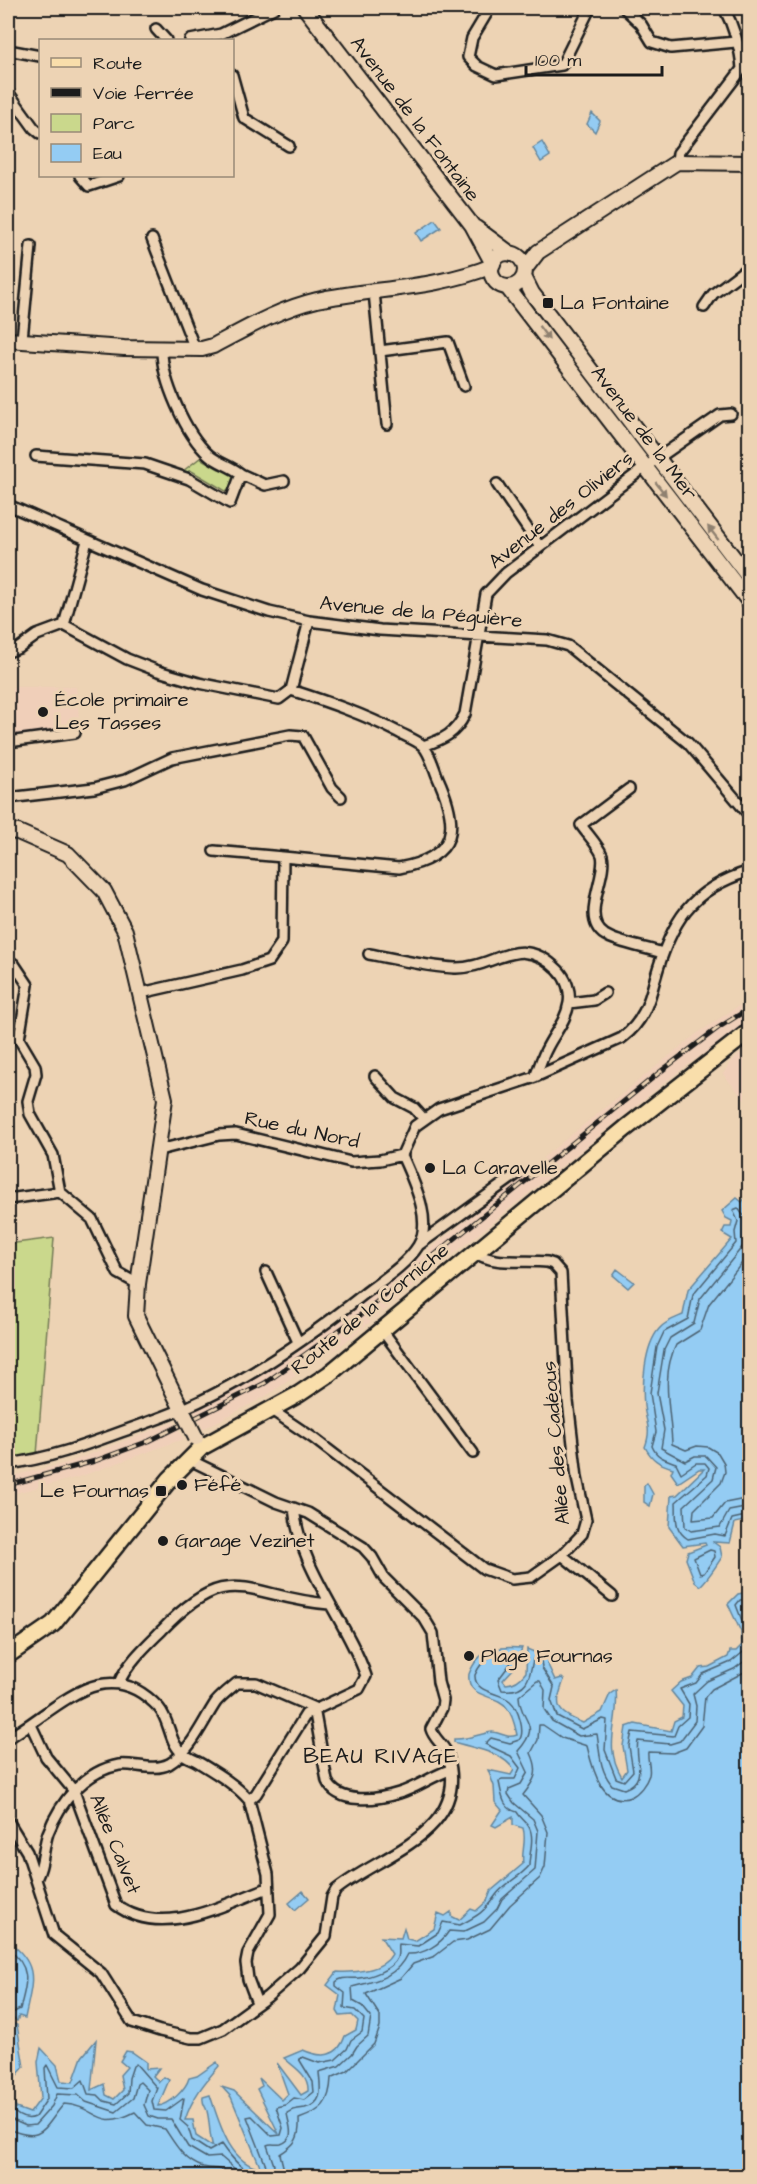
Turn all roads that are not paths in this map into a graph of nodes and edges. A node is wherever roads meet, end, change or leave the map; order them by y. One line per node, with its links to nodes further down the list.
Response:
1 (274, 8): 8 (street)
2 (305, 8): 23 (street, Avenue de la Fontaine)
3 (490, 8): 4 (street)
4 (590, 8)
5 (624, 8): 11 (street)
6 (724, 8): 11 (street)
7 (156, 29): 9 (street)
8 (222, 37): 10 (street)
9 (165, 39)
10 (201, 39)
11 (736, 42): 14 (street)
12 (8, 50): 13 (street)
13 (39, 56)
14 (746, 57): 19 (street)
15 (234, 82): 18 (street)
16 (8, 92): 17 (street)
17 (39, 132)
18 (290, 146)
19 (677, 162): 20 (street); 26 (street)
20 (750, 163)
21 (81, 177): 22 (street)
22 (116, 177)
23 (472, 225): 27 (street, Avenue de la Fontaine); 29 (street, Avenue de la Fontaine)
24 (152, 239): 37 (street)
25 (31, 246): 35 (street)
26 (537, 252): 27 (street); 30 (street)
27 (514, 255): 29 (street); 30 (street)
28 (750, 266): 34 (street)
29 (493, 270): 31 (street); 32 (street)
30 (524, 273): 31 (street); 44 (street, Avenue de la Mer)
31 (507, 287): 45 (street, Avenue de la Mer, one-way to 45)
32 (374, 292): 33 (street); 39 (street)
33 (300, 306): 37 (street); 38 (street)
34 (704, 307)
35 (22, 339): 36 (street); 38 (street)
36 (8, 340)
37 (195, 349): 38 (street)
38 (162, 351): 46 (street)
39 (380, 351): 40 (street); 42 (street)
40 (464, 386)
41 (730, 414): 44 (street, Avenue des Oliviers)
42 (387, 424)
43 (36, 456): 46 (street)
44 (658, 458): 45 (street, Avenue des Oliviers); 52 (street, Avenue de la Mer, one-way to 44)
45 (644, 468): 51 (street, Avenue des Oliviers); 53 (street, Avenue de la Mer, one-way to 53)
46 (241, 474): 47 (street)
47 (284, 481)
48 (496, 484): 51 (street)
49 (8, 505): 50 (street, Avenue de la Péguière)
50 (87, 542): 54 (street, Avenue de la Péguière); 55 (street)
51 (540, 547): 56 (street, Avenue des Oliviers)
52 (750, 579)
53 (750, 603)
54 (309, 621): 56 (street, Avenue de la Péguière); 58 (street)
55 (64, 625): 57 (street); 58 (street)
56 (477, 636): 61 (street, Avenue des Oliviers); 65 (street, Avenue de la Péguière)
57 (8, 652)
58 (291, 690): 61 (street)
59 (75, 733): 60 (street)
60 (8, 742)
61 (423, 746): 68 (street)
62 (628, 789): 70 (street)
63 (341, 797): 64 (street)
64 (8, 798)
65 (750, 816)
66 (8, 831): 73 (street)
67 (214, 851): 68 (street)
68 (283, 857): 73 (street)
69 (750, 871): 70 (street)
70 (663, 953): 78 (street)
71 (369, 954): 75 (street)
72 (8, 960): 83 (street)
73 (141, 993): 80 (street)
74 (605, 993): 75 (street)
75 (569, 1003): 78 (street)
76 (750, 1031): 86 (main road, Route de la Corniche)
77 (375, 1076): 79 (street)
78 (535, 1077): 79 (street)
79 (423, 1118): 81 (street)
80 (159, 1150): 81 (street, Rue du Nord); 88 (street)
81 (402, 1155): 85 (street)
82 (517, 1173): 85 (street)
83 (60, 1192): 84 (street); 88 (street)
84 (8, 1199)
85 (420, 1244): 90 (street)
86 (474, 1252): 89 (main road, Route de la Corniche); 98 (street, Allée des Cadéous)
87 (266, 1272): 90 (street)
88 (138, 1284): 92 (street)
89 (382, 1330): 91 (main road, Route de la Corniche); 94 (street)
90 (298, 1342): 92 (street)
91 (270, 1409): 93 (main road, Route de la Corniche); 98 (street, Allée des Cadéous)
92 (183, 1412): 93 (street, bridge); 96 (street)
93 (199, 1443): 95 (main road, Route de la Corniche)
94 (473, 1453)
95 (188, 1459): 97 (street); 101 (main road, Route de la Corniche)
96 (8, 1464)
97 (294, 1508): 100 (street); 107 (street)
98 (562, 1555): 99 (street)
99 (612, 1596)
100 (329, 1604): 102 (street); 103 (street)
101 (8, 1656)
102 (119, 1683): 104 (street); 106 (street)
103 (314, 1708): 106 (street); 107 (street); 109 (street)
104 (31, 1725): 105 (street); 108 (street, Allée Calvet)
105 (8, 1738)
106 (182, 1753): 108 (street); 109 (street)
107 (450, 1770): 113 (street)
108 (74, 1791): 111 (street); 112 (street, Allée Calvet)
109 (249, 1800): 112 (street)
110 (8, 1821): 111 (street)
111 (37, 1878): 113 (street)
112 (268, 1888): 113 (street)
113 (257, 2003)

